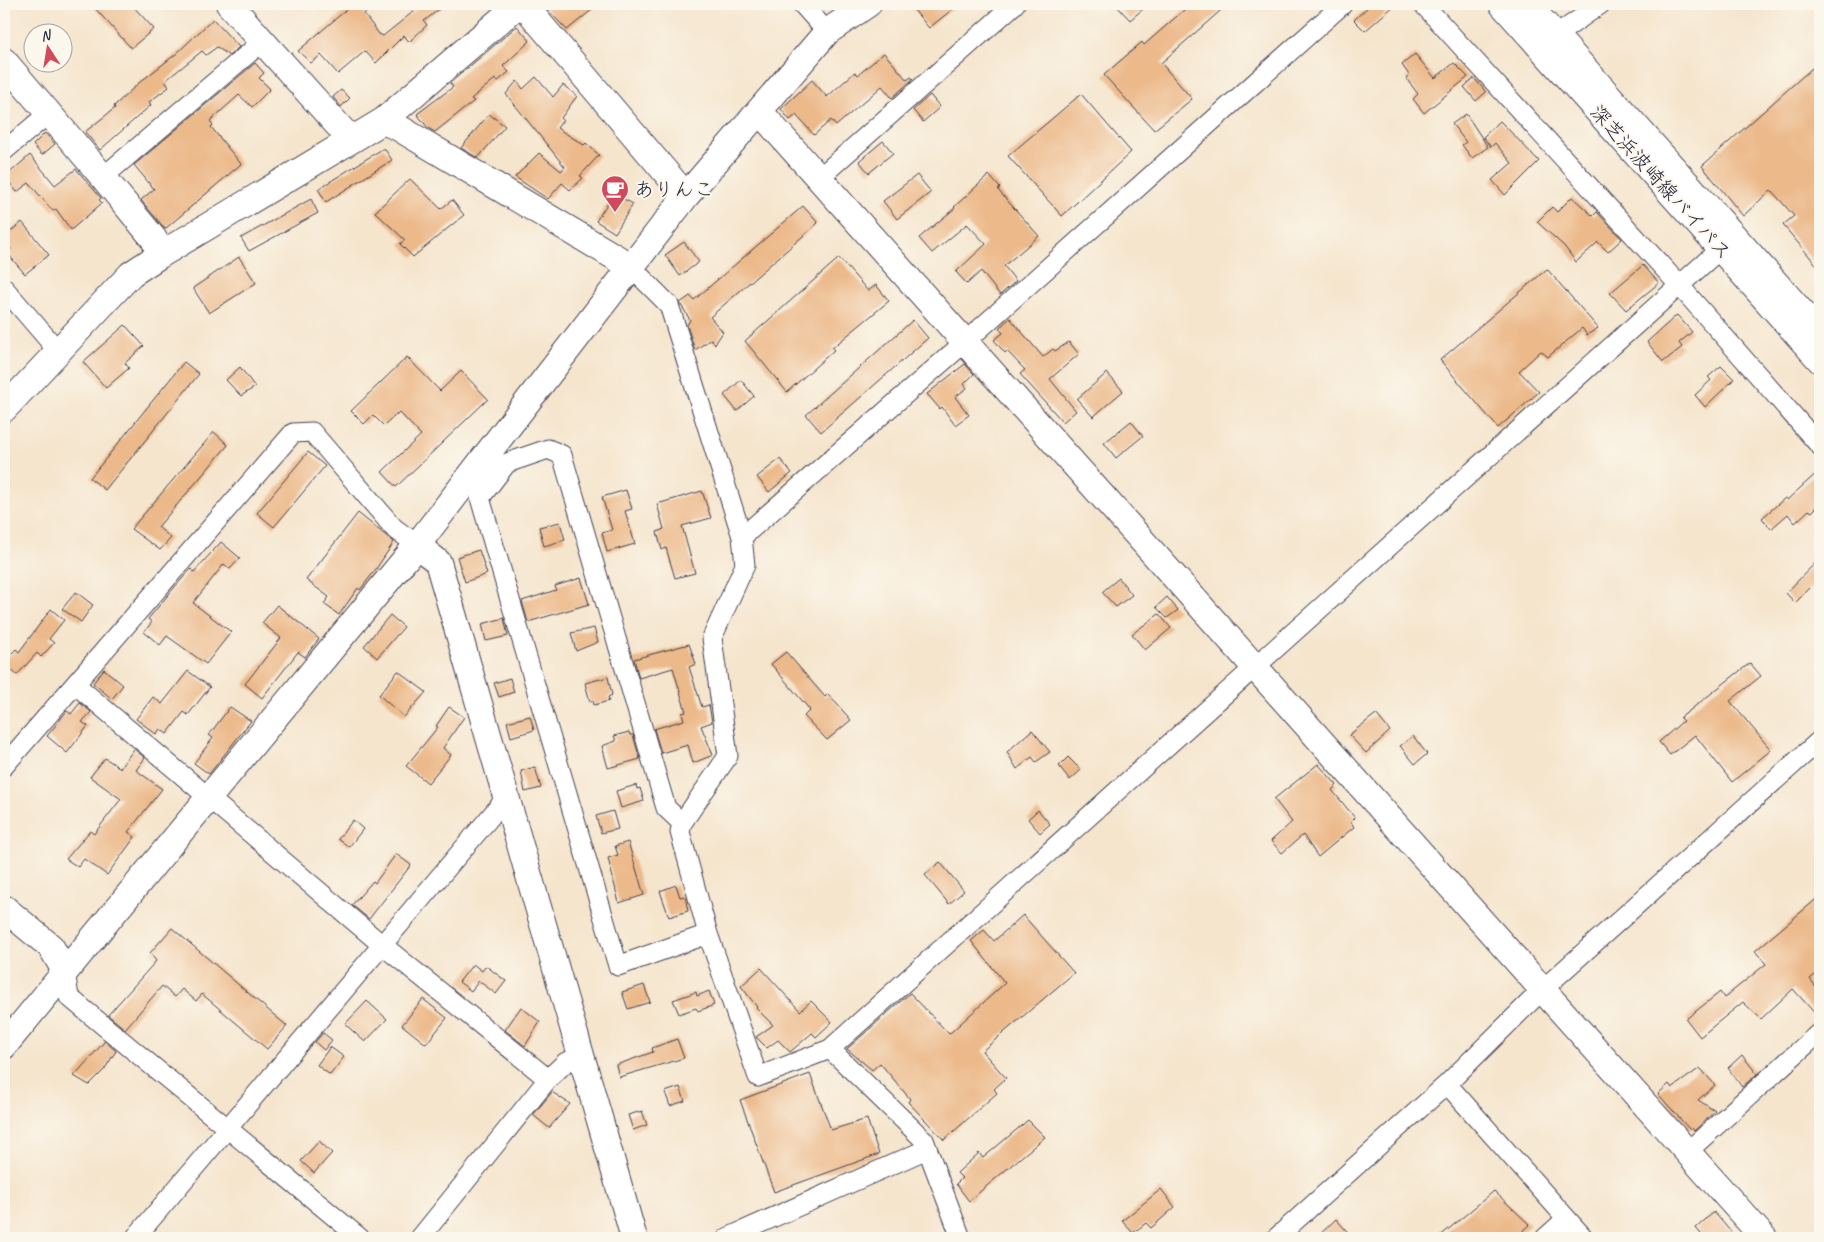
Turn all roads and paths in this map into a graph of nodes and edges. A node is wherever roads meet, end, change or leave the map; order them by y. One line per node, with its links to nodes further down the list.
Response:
1 (229, 4): 14 (street)
2 (519, 4): 18 (street)
3 (524, 4): 23 (street)
4 (802, 4): 12 (street)
5 (868, 4): 12 (street)
6 (1015, 4): 22 (street)
7 (1343, 4): 30 (street)
8 (1423, 4): 27 (street)
9 (1502, 4): 13 (street, 深芝浜波崎線バイパス)
10 (1527, 4): 13 (street, 深芝浜波崎線バイパス)
11 (1601, 4): 13 (street)
12 (827, 32): 16 (street)
13 (1548, 41): 24 (street, 深芝浜波崎線バイパス)
14 (262, 42): 19 (street); 21 (street)
15 (4, 61): 17 (street)
16 (759, 110): 22 (street); 23 (street)
17 (49, 113): 20 (street); 21 (street)
18 (383, 121): 19 (street); 26 (street)
19 (354, 138): 25 (street)
20 (4, 151)
21 (103, 177): 25 (street)
22 (819, 178): 30 (street)
23 (686, 196): 26 (street)
24 (1727, 242): 27 (street); 29 (street, 深芝浜波崎線バイパス); 32 (street, 深芝浜波崎線バイパス)
25 (160, 255): 31 (street)
26 (630, 266): 35 (street); 36 (street)
27 (1679, 285): 34 (street); 37 (street)
28 (4, 288): 31 (street)
29 (1820, 333)
30 (965, 342): 35 (street); 37 (street)
31 (58, 351): 33 (street)
32 (1820, 360)
33 (4, 408)
34 (1820, 446)
35 (742, 537): 43 (street)
36 (417, 545): 38 (street); 41 (street); 42 (street)
37 (1255, 668): 48 (street); 51 (street)
38 (76, 685): 40 (street); 42 (street)
39 (1820, 740): 48 (street)
40 (4, 766)
41 (507, 797): 46 (street); 52 (street)
42 (210, 798): 46 (street); 47 (street)
43 (682, 823): 45 (street); 45 (street)
44 (4, 908): 47 (street)
45 (708, 934): 51 (street)
46 (380, 944): 53 (street); 55 (street)
47 (65, 971): 50 (street); 55 (street)
48 (1542, 990): 54 (street); 57 (street)
49 (1820, 1032): 57 (street)
50 (4, 1046)
51 (830, 1048): 56 (street)
52 (582, 1057): 53 (street); 62 (street)
53 (548, 1080): 61 (street)
54 (1447, 1084): 58 (street); 65 (street)
55 (228, 1129): 59 (street); 60 (street)
56 (927, 1149): 63 (street); 64 (street)
57 (1687, 1152): 68 (street)
58 (1566, 1219): 66 (street); 67 (street)
59 (135, 1238)
60 (360, 1238)
61 (420, 1238)
62 (634, 1238)
63 (727, 1238)
64 (961, 1238)
65 (1276, 1238)
66 (1546, 1238)
67 (1584, 1238)
68 (1764, 1238)

